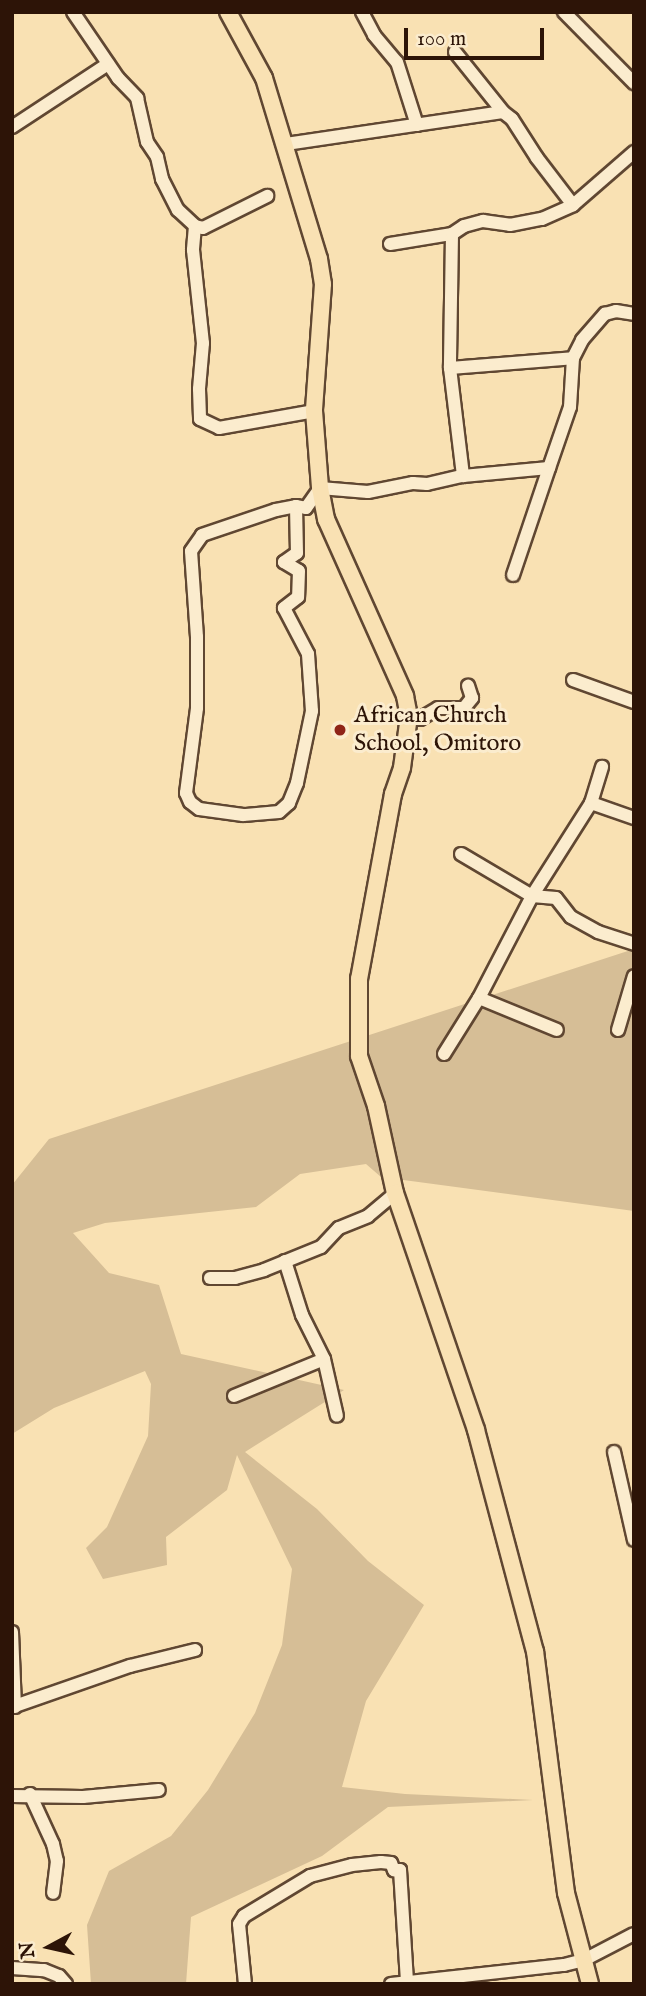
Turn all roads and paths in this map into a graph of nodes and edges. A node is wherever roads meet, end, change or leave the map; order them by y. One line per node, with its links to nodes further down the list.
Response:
1 (73, 12): 6 (street)
2 (228, 12): 11 (main road)
3 (362, 12): 9 (street)
4 (564, 12): 7 (street)
5 (455, 52): 8 (street)
6 (108, 64): 10 (street); 15 (street)
7 (634, 83)
8 (503, 112): 9 (street); 14 (street)
9 (417, 125): 11 (street)
10 (12, 127)
11 (286, 144): 21 (main road)
12 (634, 152): 14 (street)
13 (267, 196): 15 (street)
14 (573, 205): 16 (street)
15 (195, 226): 21 (street)
16 (452, 234): 17 (street); 20 (street)
17 (390, 244)
18 (634, 314): 19 (street)
19 (573, 358): 20 (street); 22 (street)
20 (450, 368): 23 (street)
21 (314, 411): 24 (main road)
22 (549, 468): 23 (street); 26 (street)
23 (463, 476): 24 (street)
24 (320, 488): 25 (street); 30 (main road)
25 (296, 506): 25 (street)
26 (513, 575)
27 (573, 680): 29 (street)
28 (468, 686): 30 (street)
29 (634, 702)
30 (409, 716): 42 (main road)
31 (602, 767): 32 (street)
32 (590, 803): 33 (street); 35 (street)
33 (634, 818)
34 (461, 854): 35 (street)
35 (532, 896): 36 (street); 38 (street)
36 (634, 944)
37 (634, 976): 40 (street)
38 (479, 998): 39 (street); 41 (street)
39 (557, 1030)
40 (618, 1030)
41 (444, 1054)
42 (395, 1193): 43 (street); 58 (main road)
43 (285, 1261): 44 (street); 45 (street)
44 (210, 1278)
45 (324, 1359): 46 (street); 47 (street)
46 (234, 1396)
47 (337, 1416)
48 (614, 1452): 49 (street)
49 (634, 1540)
50 (12, 1632): 52 (street)
51 (195, 1650): 52 (street)
52 (14, 1707)
53 (159, 1790): 54 (street)
54 (30, 1794): 55 (street); 56 (street)
55 (12, 1796)
56 (52, 1893)
57 (634, 1934): 58 (street)
58 (584, 1960): 60 (street); 64 (main road)
59 (12, 1968): 61 (street)
60 (407, 1981): 62 (street); 63 (street)
61 (66, 1984)
62 (245, 1984)
63 (391, 1984)
64 (590, 1984)

